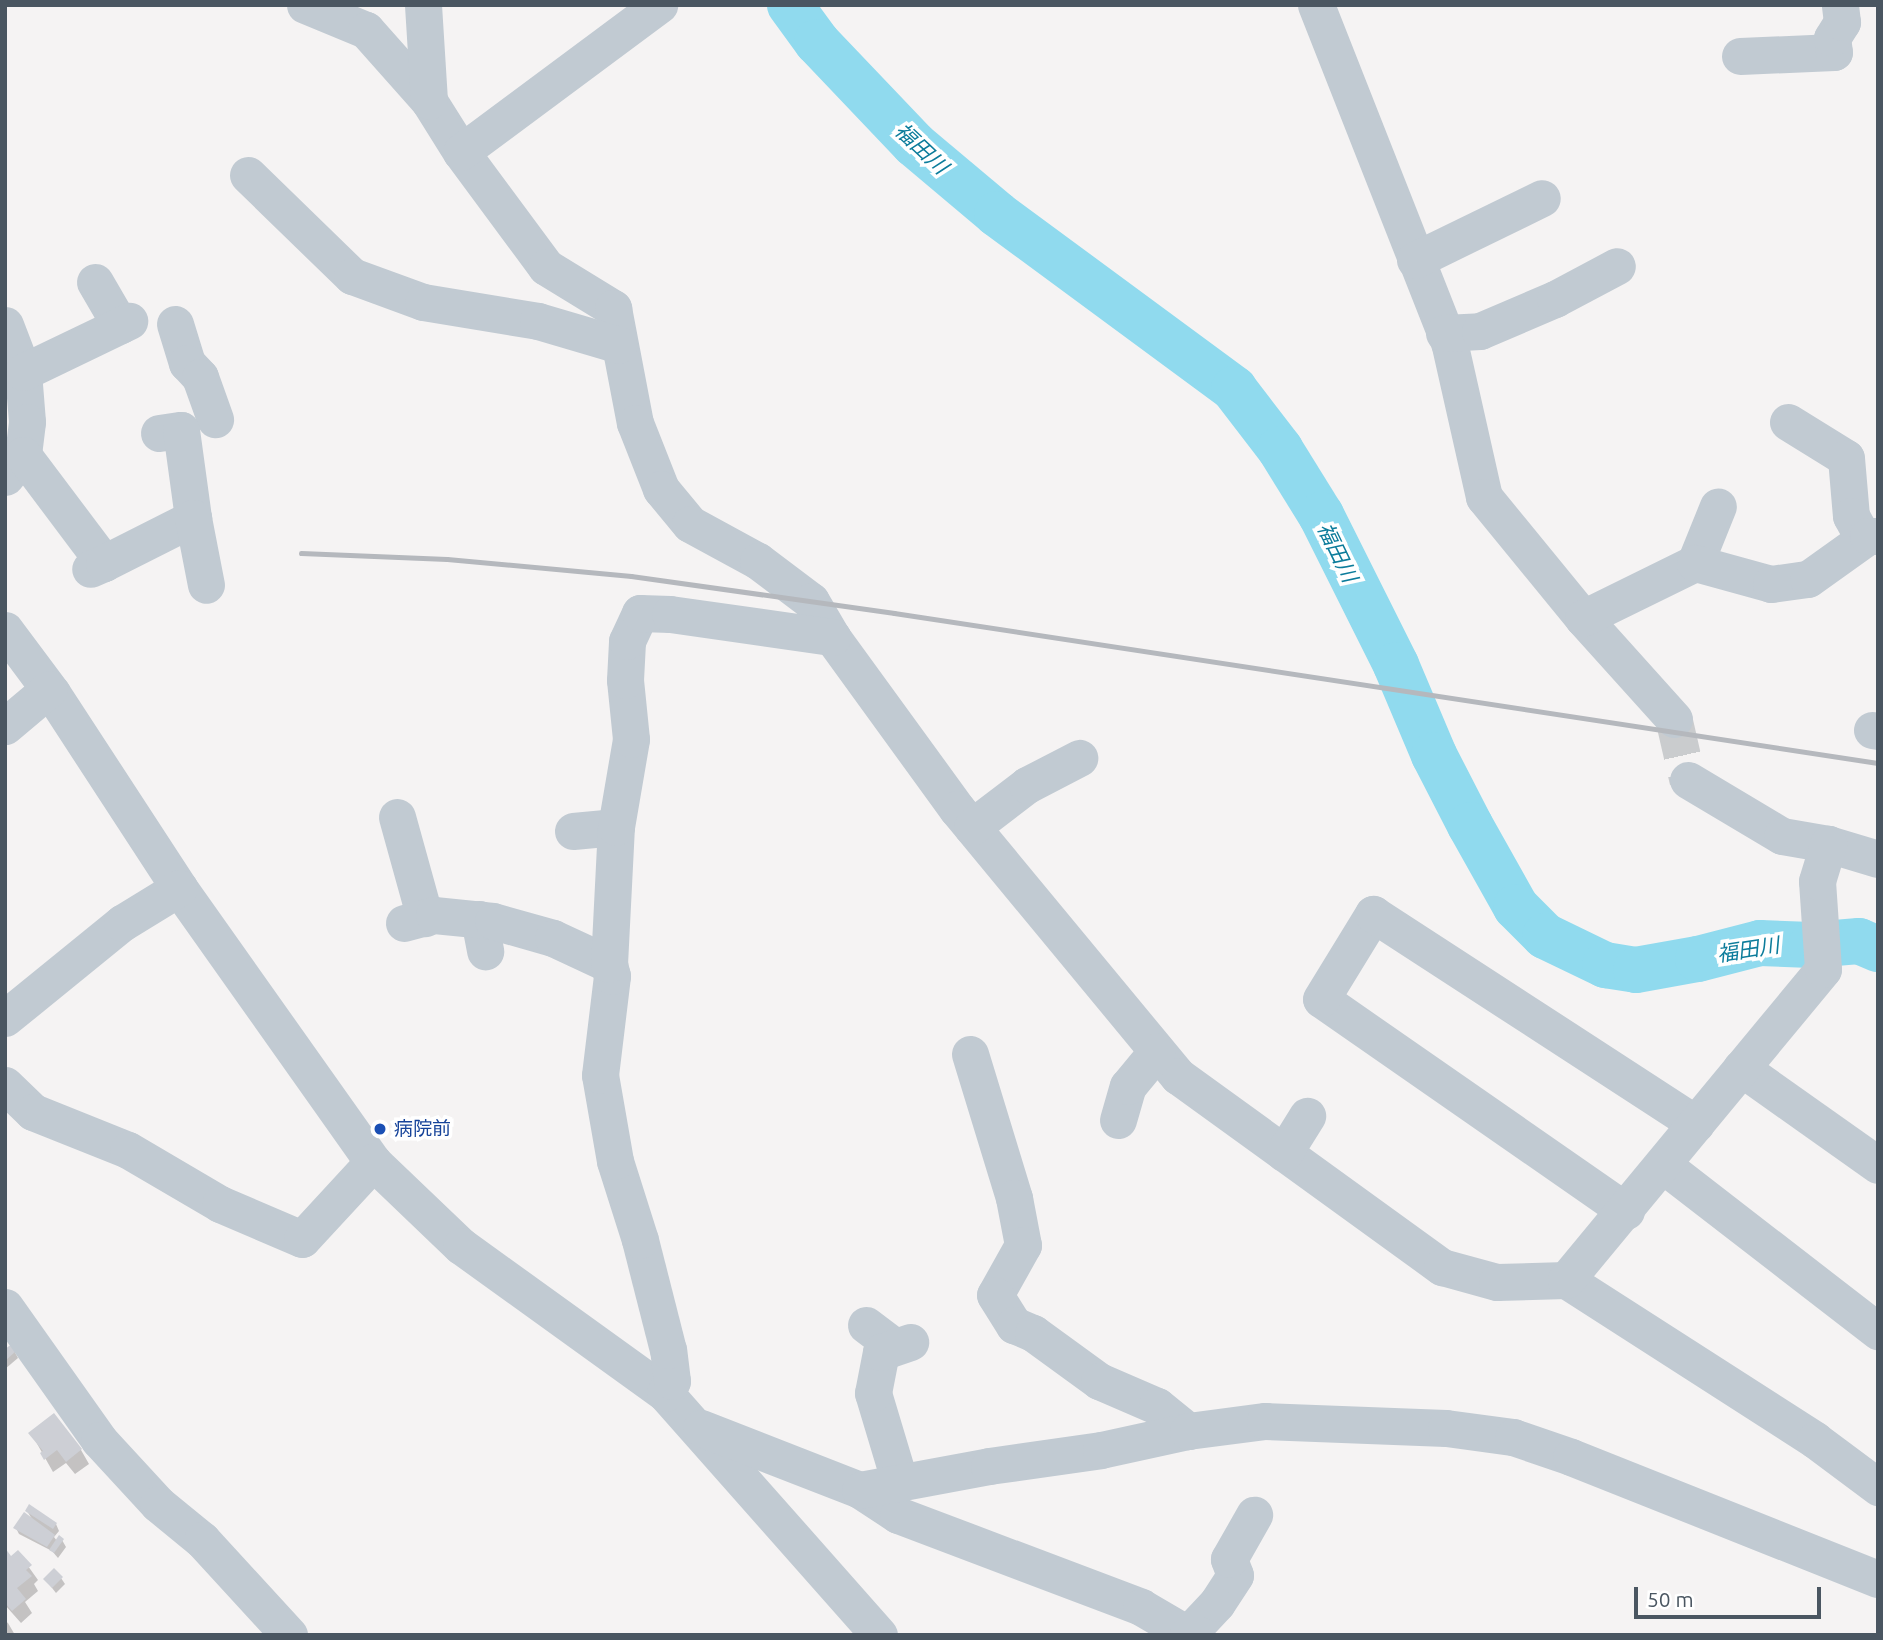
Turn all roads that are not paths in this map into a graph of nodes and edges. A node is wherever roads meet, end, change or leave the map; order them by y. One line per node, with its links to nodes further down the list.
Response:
1 (306, 5): 7 (street)
2 (422, 5): 7 (street)
3 (659, 5): 8 (street)
4 (1316, 5): 11 (street)
5 (1840, 5): 6 (street)
6 (1740, 56)
7 (429, 101): 8 (street)
8 (461, 152): 17 (street)
9 (248, 175): 17 (street)
10 (1542, 198): 11 (street)
11 (1415, 260): 16 (street)
12 (1617, 266): 16 (street)
13 (95, 282): 18 (street)
14 (175, 324): 22 (street)
15 (5, 325): 18 (street)
16 (1444, 332): 26 (street)
17 (619, 345): 28 (street)
18 (23, 372): 20 (street)
19 (1788, 422): 23 (street)
20 (14, 466): 22 (street)
21 (1718, 506): 24 (street)
22 (193, 518): 25 (street)
23 (1871, 537): 24 (street)
24 (1695, 563): 26 (street)
25 (206, 585)
26 (1583, 618): 30 (street)
27 (5, 630): 29 (street)
28 (832, 637): 35 (street); 36 (street)
29 (49, 689): 31 (street); 40 (street)
30 (1674, 719)
31 (5, 726)
32 (1079, 758): 36 (street)
33 (1688, 779): 38 (street)
34 (397, 817): 41 (street)
35 (616, 827): 37 (street); 41 (street)
36 (972, 828): 43 (street)
37 (573, 831)
38 (1828, 844): 39 (street); 45 (street)
39 (1878, 859)
40 (179, 888): 42 (street); 51 (street)
41 (609, 964): 59 (street)
42 (5, 1018)
43 (1157, 1051): 48 (street); 50 (street)
44 (970, 1054): 61 (street)
45 (1741, 1068): 49 (street); 53 (street)
46 (5, 1085): 51 (street)
47 (1307, 1116): 50 (street)
48 (1118, 1120)
49 (1696, 1124): 52 (street); 54 (street)
50 (1284, 1153): 55 (street)
51 (373, 1162): 59 (street)
52 (1663, 1165): 54 (street); 58 (street)
53 (1878, 1165)
54 (1626, 1211): 55 (street)
55 (1566, 1280): 63 (street)
56 (5, 1307): 69 (street)
57 (866, 1325): 62 (street)
58 (1878, 1331)
59 (665, 1393): 60 (street)
60 (697, 1427): 64 (street); 70 (street)
61 (1188, 1431): 62 (street); 66 (street)
62 (900, 1483): 64 (street)
63 (1878, 1487)
64 (860, 1490): 67 (street)
65 (1254, 1515): 68 (street)
66 (1878, 1579)
67 (1135, 1621): 68 (street)
68 (1188, 1634)
69 (289, 1635)
70 (879, 1635)

